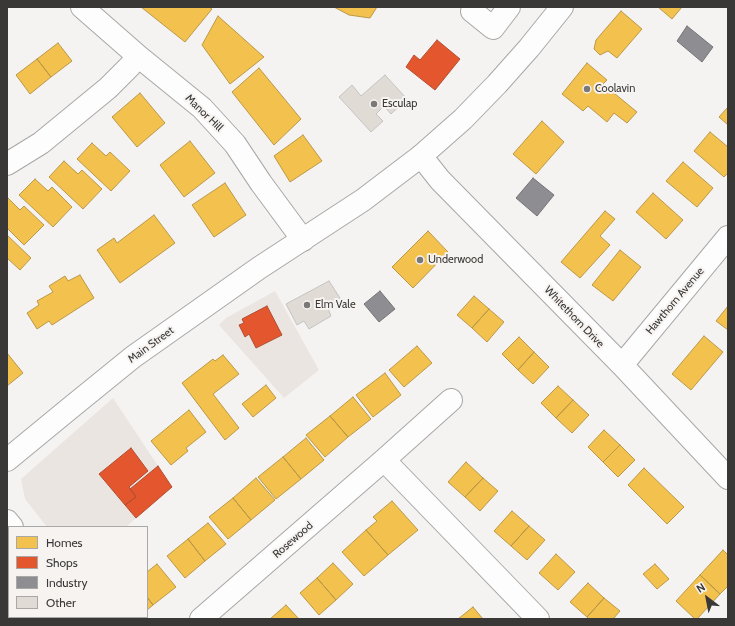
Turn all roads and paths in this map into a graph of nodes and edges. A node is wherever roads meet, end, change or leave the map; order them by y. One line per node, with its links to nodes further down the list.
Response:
1 (82, 7): 5 (street, Manor Hill)
2 (509, 7): 4 (street)
3 (562, 7): 6 (street, Main Street)
4 (472, 11)
5 (138, 56): 7 (street); 9 (street, Manor Hill)
6 (421, 156): 9 (street, Main Street); 10 (street, Whitethorn Drive)
7 (7, 164)
8 (728, 237): 10 (street, Hawthorn Avenue)
9 (302, 240): 12 (street, Main Street)
10 (622, 365): 14 (street, Whitethorn Drive)
11 (451, 400): 13 (street, Rosewood)
12 (7, 460)
13 (384, 460): 15 (street, Rosewood); 16 (street)
14 (728, 478)
15 (201, 619)
16 (538, 619)

